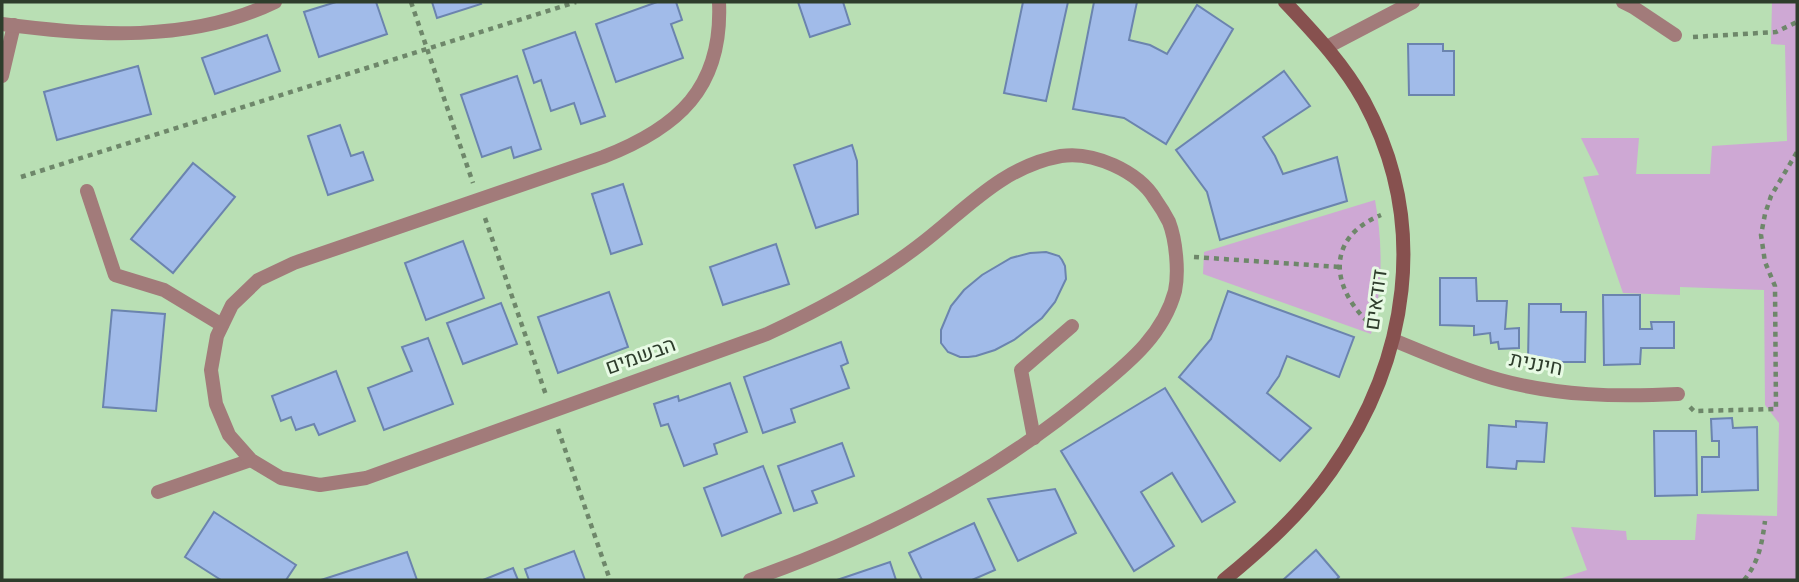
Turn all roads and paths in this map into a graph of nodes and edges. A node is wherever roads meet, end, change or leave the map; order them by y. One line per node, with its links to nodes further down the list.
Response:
1 (275, 2): 9 (street)
2 (411, 2): 12 (path)
3 (576, 2): 12 (path)
4 (719, 2): 17 (street, הבשמים)
5 (1285, 2): 11 (street, דודאים)
6 (1413, 2): 11 (street)
7 (1623, 2): 10 (street)
8 (1797, 22): 10 (path)
9 (8, 24): 13 (street)
10 (1675, 35)
11 (1327, 47): 18 (street, דודאים)
12 (427, 50): 15 (path); 17 (path)
13 (2, 76)
14 (1797, 152): 24 (path)
15 (21, 177)
16 (87, 191): 21 (street)
17 (479, 200): 21 (street, הבשמים); 25 (path)
18 (1400, 207): 20 (path); 23 (street, דודאים)
19 (1177, 256): 20 (path); 25 (street, הבשמים); 26 (street, הבשמים)
20 (1340, 267): 23 (path)
21 (222, 326): 27 (street, הבשמים)
22 (1072, 326): 26 (street)
23 (1393, 340): 24 (street, חיננית); 32 (street, דודאים)
24 (1678, 394)
25 (552, 412): 27 (street, הבשמים); 30 (path)
26 (1034, 438): 31 (street, הבשמים)
27 (251, 460): 28 (street)
28 (158, 492)
29 (1765, 521): 33 (path)
30 (610, 580)
31 (750, 580)
32 (1224, 580)
33 (1744, 580)

